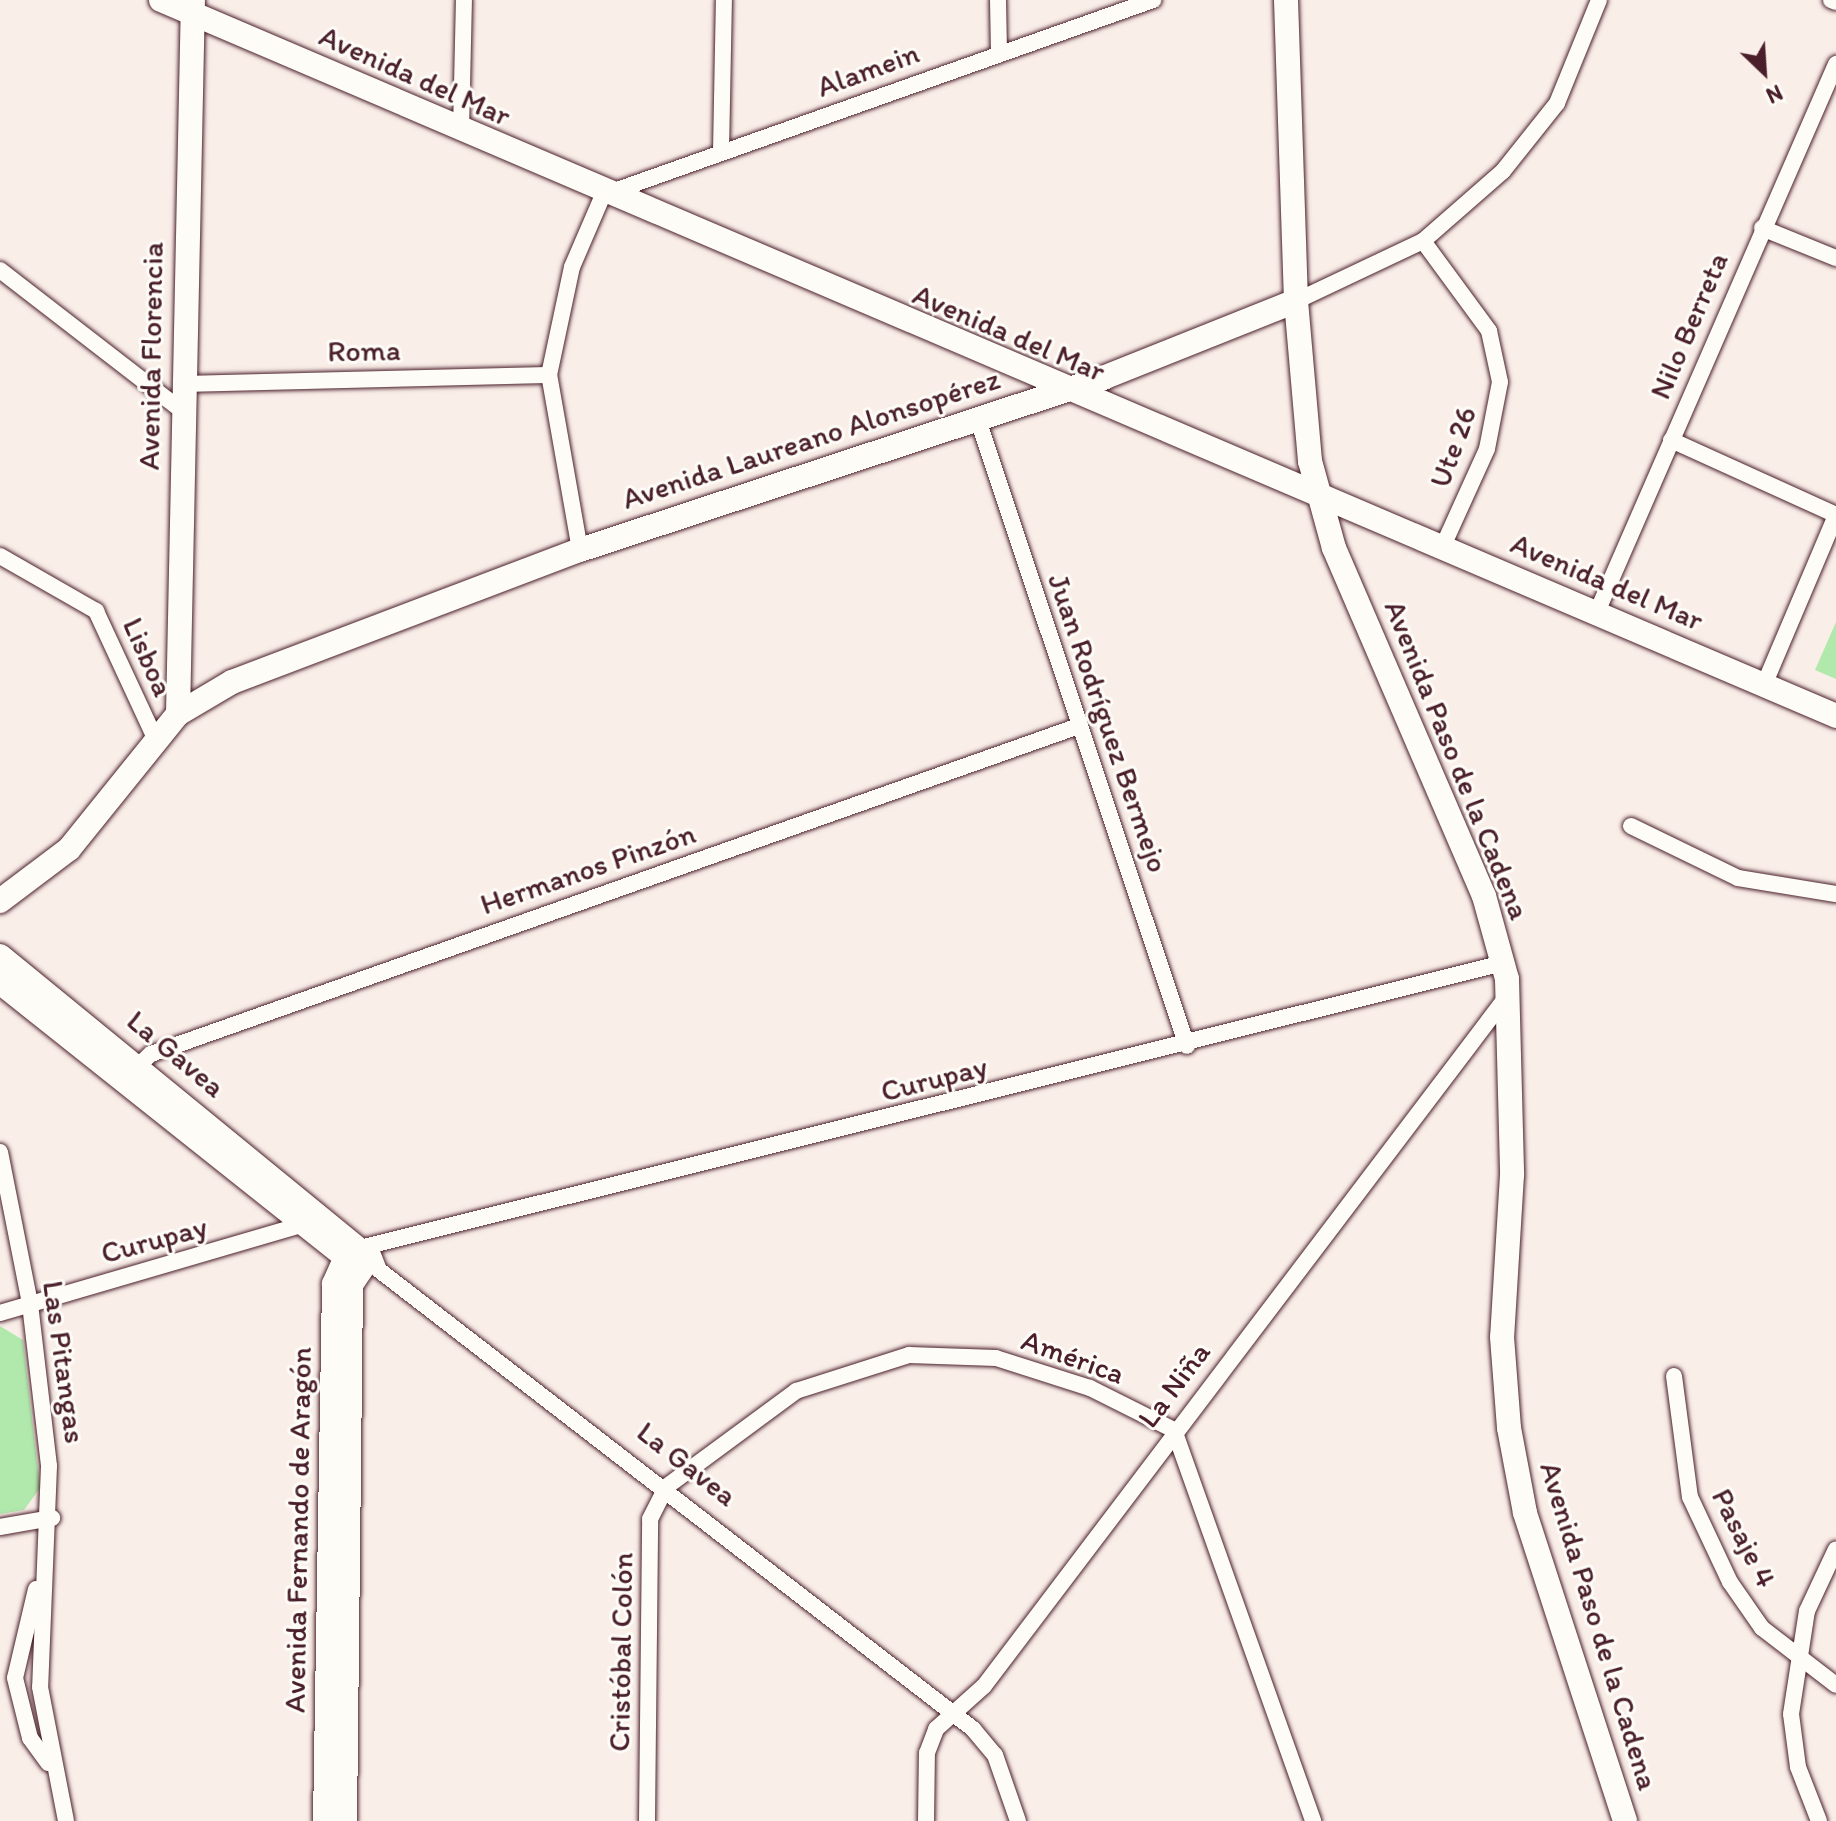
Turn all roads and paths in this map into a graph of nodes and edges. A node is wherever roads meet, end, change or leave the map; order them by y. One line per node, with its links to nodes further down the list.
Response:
1 (161, 0): 8 (street, Avenida del Mar)
2 (464, 0): 11 (street)
3 (724, 0): 12 (street)
4 (998, 0): 9 (street)
5 (1153, 0): 9 (street, Alamein)
6 (1286, 0): 18 (street, Avenida Paso de la Cadena)
7 (1599, 0): 15 (street, Avenida Laureano Alonsopérez)
8 (193, 7): 11 (street, Avenida del Mar); 20 (street, Avenida Florencia)
9 (999, 53): 12 (street, Alamein)
10 (1836, 64): 14 (street, Nilo Berreta)
11 (461, 130): 13 (street, Avenida del Mar)
12 (721, 152): 13 (street, Alamein)
13 (603, 195): 19 (street); 21 (street, Avenida del Mar)
14 (1762, 228): 16 (street); 24 (street, Nilo Berreta)
15 (1423, 241): 18 (street, Avenida Laureano Alonsopérez); 27 (street, Ute 26)
16 (1836, 258)
17 (0, 270): 22 (street)
18 (1296, 301): 21 (street, Avenida Laureano Alonsopérez); 25 (street, Avenida Paso de la Cadena)
19 (549, 375): 20 (street, Roma); 28 (street)
20 (181, 384): 22 (street, Avenida Florencia)
21 (1063, 390): 23 (street, Avenida Laureano Alonsopérez); 25 (street, Avenida del Mar)
22 (180, 409): 32 (street, Avenida Florencia)
23 (977, 417): 28 (street, Avenida Laureano Alonsopérez); 34 (street, Juan Rodríguez Bermejo)
24 (1671, 440): 26 (street); 30 (street, Nilo Berreta)
25 (1317, 497): 27 (street, Avenida del Mar); 40 (street, Avenida Paso de la Cadena)
26 (1836, 515): 31 (street)
27 (1442, 548): 30 (street, Avenida del Mar)
28 (580, 550): 32 (street, Avenida Laureano Alonsopérez)
29 (0, 556): 35 (street, Lisboa)
30 (1597, 612): 31 (street, Avenida del Mar)
31 (1764, 685): 33 (street, Avenida del Mar)
32 (178, 714): 35 (street, Avenida Laureano Alonsopérez)
33 (1836, 716)
34 (1079, 726): 43 (street, Juan Rodríguez Bermejo); 44 (street, Hermanos Pinzón)
35 (156, 740): 38 (street, Avenida Laureano Alonsopérez)
36 (1631, 826): 37 (street)
37 (1836, 894)
38 (0, 901)
39 (0, 956): 44 (street, La Gavea)
40 (1503, 963): 42 (street, Avenida Paso de la Cadena); 43 (street, Curupay)
41 (0, 982): 44 (street, La Gavea)
42 (1508, 995): 51 (street, La Niña); 68 (street, Avenida Paso de la Cadena)
43 (1187, 1046): 47 (street, Curupay)
44 (132, 1071): 46 (street, La Gavea)
45 (0, 1152): 48 (street, Las Pitangas)
46 (312, 1221): 47 (street, La Gavea); 48 (street, Curupay)
47 (364, 1258): 52 (street, La Gavea); 62 (street, Avenida Fernando de Aragón); 63 (street, Avenida Fernando de Aragón)
48 (30, 1304): 49 (street, Curupay); 53 (street, Las Pitangas)
49 (0, 1313)
50 (1674, 1376): 57 (street, Pasaje 4)
51 (1174, 1430): 52 (street, América); 59 (street, La Niña); 67 (street)
52 (666, 1487): 59 (street, La Gavea); 64 (street, Cristóbal Colón)
53 (52, 1518): 54 (street); 56 (street, Las Pitangas)
54 (0, 1527)
55 (1836, 1549): 57 (street)
56 (40, 1580): 60 (street, Las Pitangas); 60 (street, Las Pitangas)
57 (1797, 1660): 58 (street, Pasaje 4); 69 (street)
58 (1836, 1685)
59 (953, 1712): 65 (street, La Niña); 66 (street, La Gavea)
60 (51, 1767): 61 (street, Las Pitangas)
61 (66, 1821)
62 (325, 1821)
63 (345, 1821)
64 (647, 1821)
65 (926, 1821)
66 (1018, 1821)
67 (1313, 1821)
68 (1625, 1821)
69 (1819, 1821)

